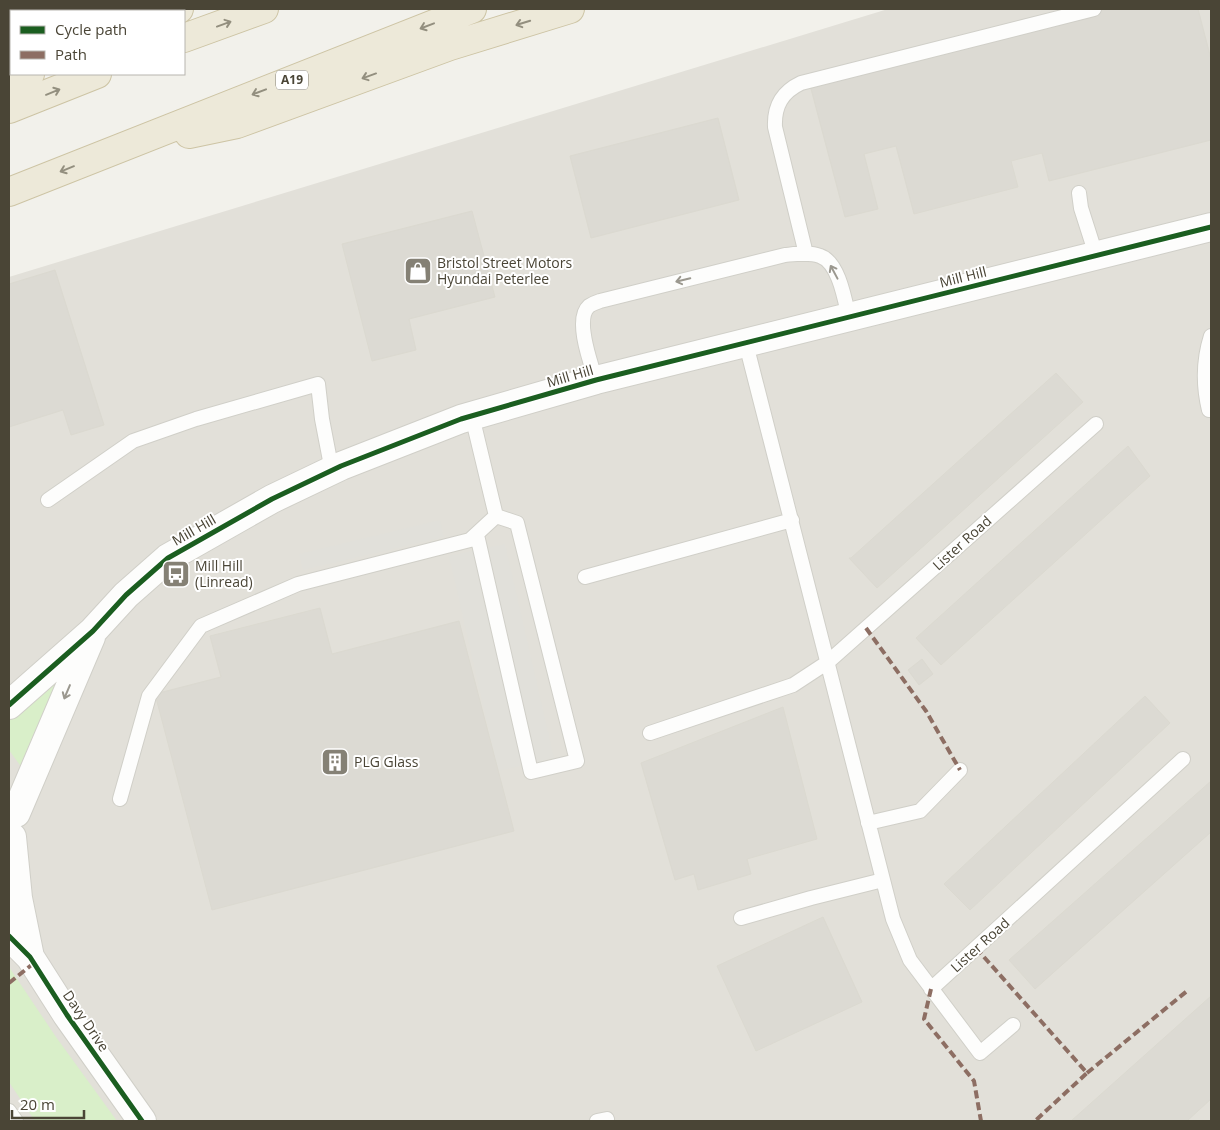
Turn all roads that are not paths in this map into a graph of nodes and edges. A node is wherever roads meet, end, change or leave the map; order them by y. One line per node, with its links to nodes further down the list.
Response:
1 (264, 9): 5 (highway, one-way to 1)
2 (472, 9): 10 (highway, A19, one-way to 10)
3 (570, 9): 10 (highway, one-way to 10)
4 (1094, 9): 14 (lane)
5 (185, 38)
6 (28, 75): 8 (highway)
7 (94, 75): 9 (highway, one-way to 7)
8 (9, 83)
9 (9, 109)
10 (112, 150): 11 (highway, A19, one-way to 11)
11 (9, 192)
12 (1078, 193): 15 (lane)
13 (1211, 226): 15 (street, Mill Hill)
14 (806, 254): 16 (lane, one-way to 14); 19 (lane, one-way to 19)
15 (1096, 256): 16 (street, Mill Hill)
16 (849, 318): 18 (street, Mill Hill)
17 (1211, 336): 20 (lane)
18 (746, 344): 19 (street, Mill Hill); 26 (lane)
19 (596, 380): 21 (street, Mill Hill)
20 (1209, 410)
21 (472, 416): 23 (street, Mill Hill); 25 (lane)
22 (1096, 424): 30 (lane, Lister Road)
23 (332, 471): 24 (lane); 29 (street, Mill Hill)
24 (48, 500)
25 (496, 516): 27 (lane); 27 (lane)
26 (792, 520): 28 (lane); 30 (lane)
27 (476, 535): 36 (lane)
28 (585, 577)
29 (93, 631): 31 (street, Mill Hill); 38 (street, Mill Hill, one-way to 38)
30 (828, 662): 32 (lane, Lister Road); 37 (lane)
31 (9, 704)
32 (650, 733)
33 (1183, 760): 43 (lane, Lister Road)
34 (960, 770): 37 (lane)
35 (9, 784): 38 (street, Davy Drive)
36 (120, 799)
37 (868, 823): 39 (lane)
38 (12, 831): 42 (street, Davy Drive)
39 (883, 880): 40 (lane); 43 (lane)
40 (741, 918)
41 (9, 936): 42 (street, Davy Drive)
42 (30, 957): 47 (street, Davy Drive)
43 (931, 988): 44 (lane)
44 (1013, 1025)
45 (9, 1110): 46 (lane)
46 (16, 1121)
47 (142, 1121)

